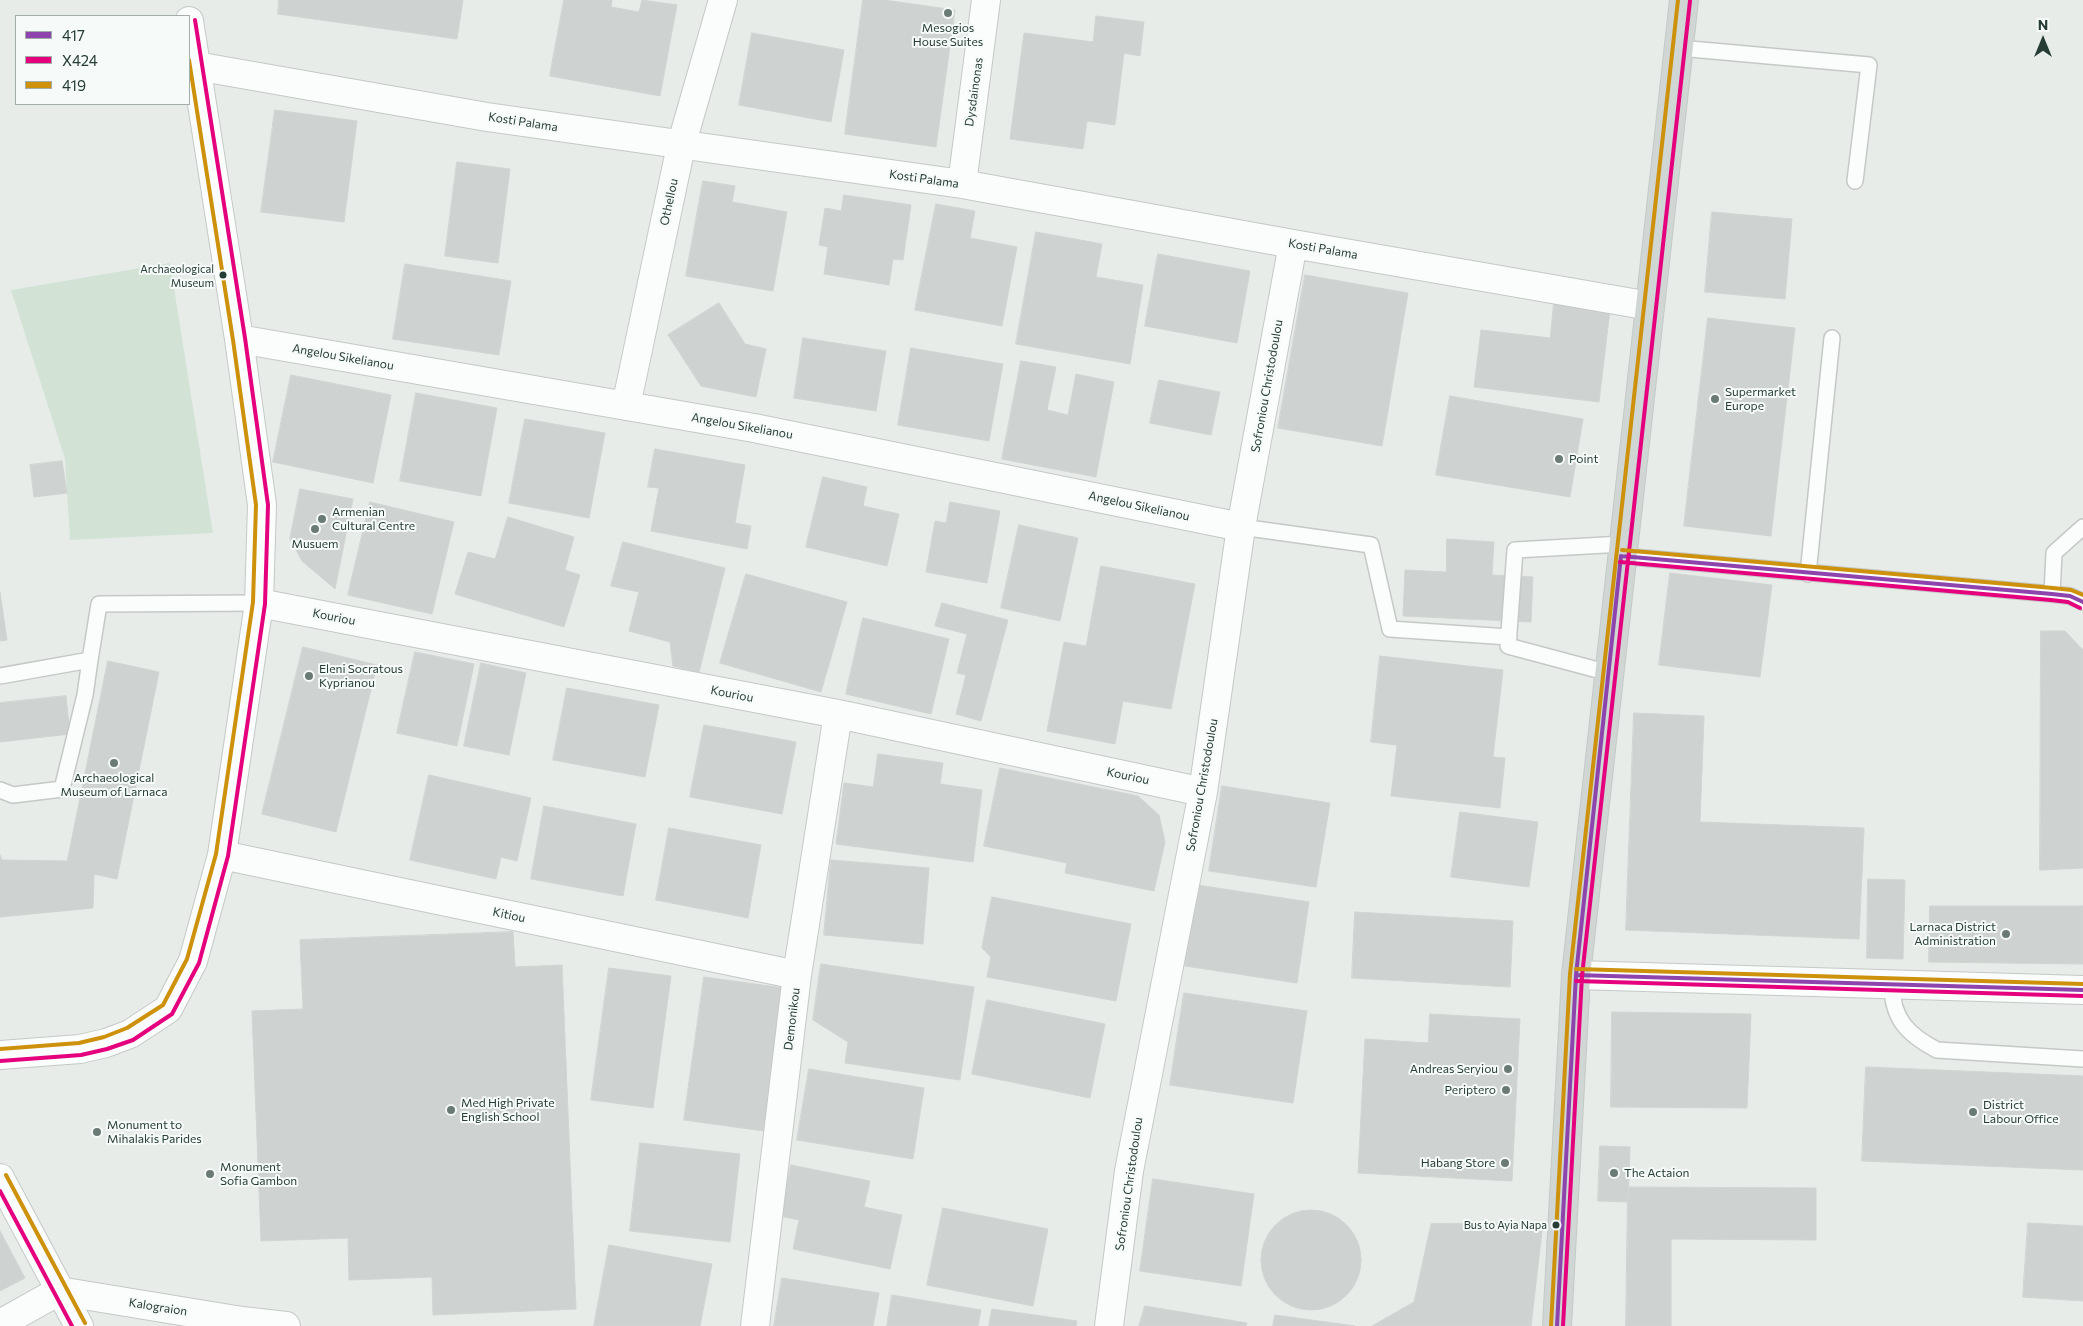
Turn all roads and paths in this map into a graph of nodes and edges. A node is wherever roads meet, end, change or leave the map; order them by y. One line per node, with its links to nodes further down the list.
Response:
1 (186, 0): 5 (street)
2 (722, 0): 9 (street, Othellou)
3 (986, 0): 11 (street, Dysdainonas)
4 (1684, 0): 7 (main road)
5 (188, 15)
6 (190, 27): 8 (street)
7 (1679, 48): 10 (lane); 13 (main road)
8 (196, 66): 9 (street, Kosti Palama); 15 (street)
9 (681, 146): 11 (street, Kosti Palama); 16 (street, Othellou)
10 (1855, 181)
11 (962, 184): 12 (street, Kosti Palama)
12 (1293, 244): 13 (street, Kosti Palama); 18 (street, Sofroniou Christodoulou)
13 (1650, 306): 19 (main road)
14 (1832, 338): 20 (lane)
15 (239, 340): 16 (street, Angelou Sikelianou); 22 (street)
16 (626, 406): 18 (street, Angelou Sikelianou)
17 (2083, 527): 21 (lane)
18 (1242, 528): 24 (lane); 30 (street, Sofroniou Christodoulou)
19 (1622, 550): 20 (lane); 24 (lane); 26 (main road)
20 (1808, 574): 21 (lane)
21 (2052, 594): 23 (lane)
22 (260, 602): 25 (lane); 28 (street, Kouriou); 31 (street)
23 (2083, 602)
24 (1509, 637): 26 (lane)
25 (90, 660): 27 (lane); 29 (lane)
26 (1609, 673): 33 (main road)
27 (0, 676)
28 (838, 714): 30 (street, Kouriou); 32 (street, Demonikou)
29 (0, 790)
30 (1202, 792): 44 (street, Sofroniou Christodoulou)
31 (222, 855): 32 (street, Kitiou); 36 (street)
32 (797, 976): 43 (street, Demonikou)
33 (1576, 976): 34 (street); 45 (main road)
34 (1892, 985): 35 (street); 37 (lane)
35 (2083, 990)
36 (0, 1055)
37 (2083, 1059)
38 (0, 1178): 39 (street)
39 (59, 1290): 40 (street); 41 (street); 42 (street, Kalograion)
40 (0, 1324)
41 (79, 1326)
42 (286, 1326)
43 (755, 1326)
44 (1109, 1326)
45 (1557, 1326)

